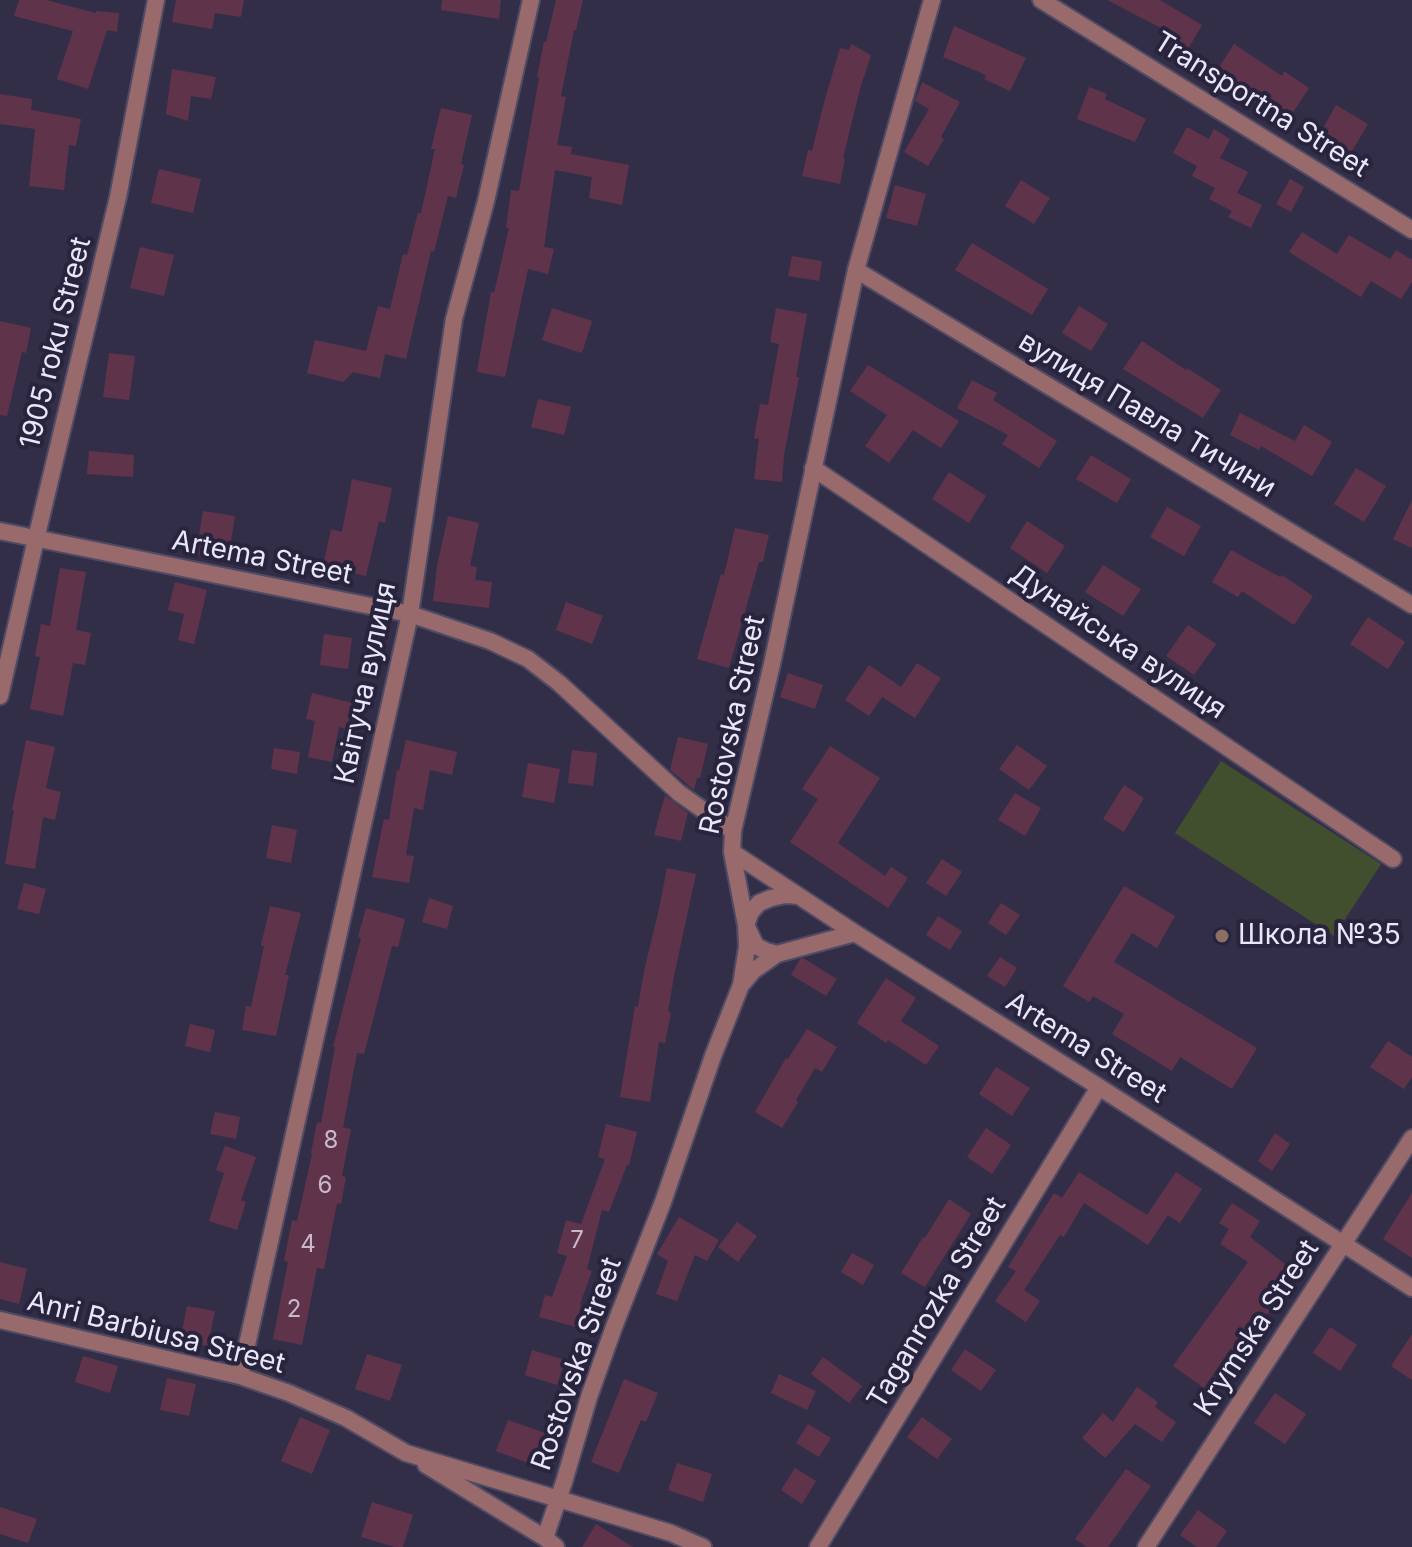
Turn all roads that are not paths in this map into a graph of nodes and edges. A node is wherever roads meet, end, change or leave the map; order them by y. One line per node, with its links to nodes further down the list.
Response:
1 (156, 0): 9 (street, 1905 roku Street)
2 (531, 0): 11 (street, Квітуча вулиця)
3 (932, 0): 6 (street, Rostovska Street)
4 (1041, 0): 5 (street, Transportna Street)
5 (1412, 230)
6 (856, 270): 7 (street, Rostovska Street); 10 (street, вулиця Павла Тичини)
7 (813, 468): 13 (street, Rostovska Street); 15 (street, Дунайська вулиця)
8 (0, 531): 9 (street, Artema Street)
9 (36, 539): 11 (street, Artema Street); 12 (street, 1905 roku Street)
10 (1412, 605)
11 (410, 614): 13 (street, Artema Street); 26 (street, Квітуча вулиця)
12 (0, 696)
13 (733, 831): 14 (street, Rostovska Street)
14 (732, 852): 16 (street, Artema Street); 17 (street, Rostovska Street)
15 (1393, 859)
16 (799, 896): 17 (street); 18 (street, Artema Street)
17 (746, 925): 19 (street); 20 (street, Rostovska Street)
18 (855, 933): 19 (street); 21 (street, Artema Street)
19 (777, 954): 20 (street)
20 (741, 985): 28 (street, Rostovska Street)
21 (1099, 1087): 23 (street, Artema Street); 31 (street, Taganrozka Street)
22 (1412, 1138): 23 (street, Krymska Street)
23 (1343, 1244): 24 (street, Artema Street); 32 (street, Krymska Street)
24 (1412, 1288)
25 (0, 1320): 26 (street, Anri Barbiusa Street)
26 (240, 1376): 27 (street, Anri Barbiusa Street)
27 (406, 1453): 28 (street, Anri Barbiusa Street); 29 (street)
28 (558, 1499): 29 (street, Rostovska Street); 30 (street, Anri Barbiusa Street)
29 (551, 1542)
30 (703, 1547)
31 (818, 1547)
32 (1146, 1547)

